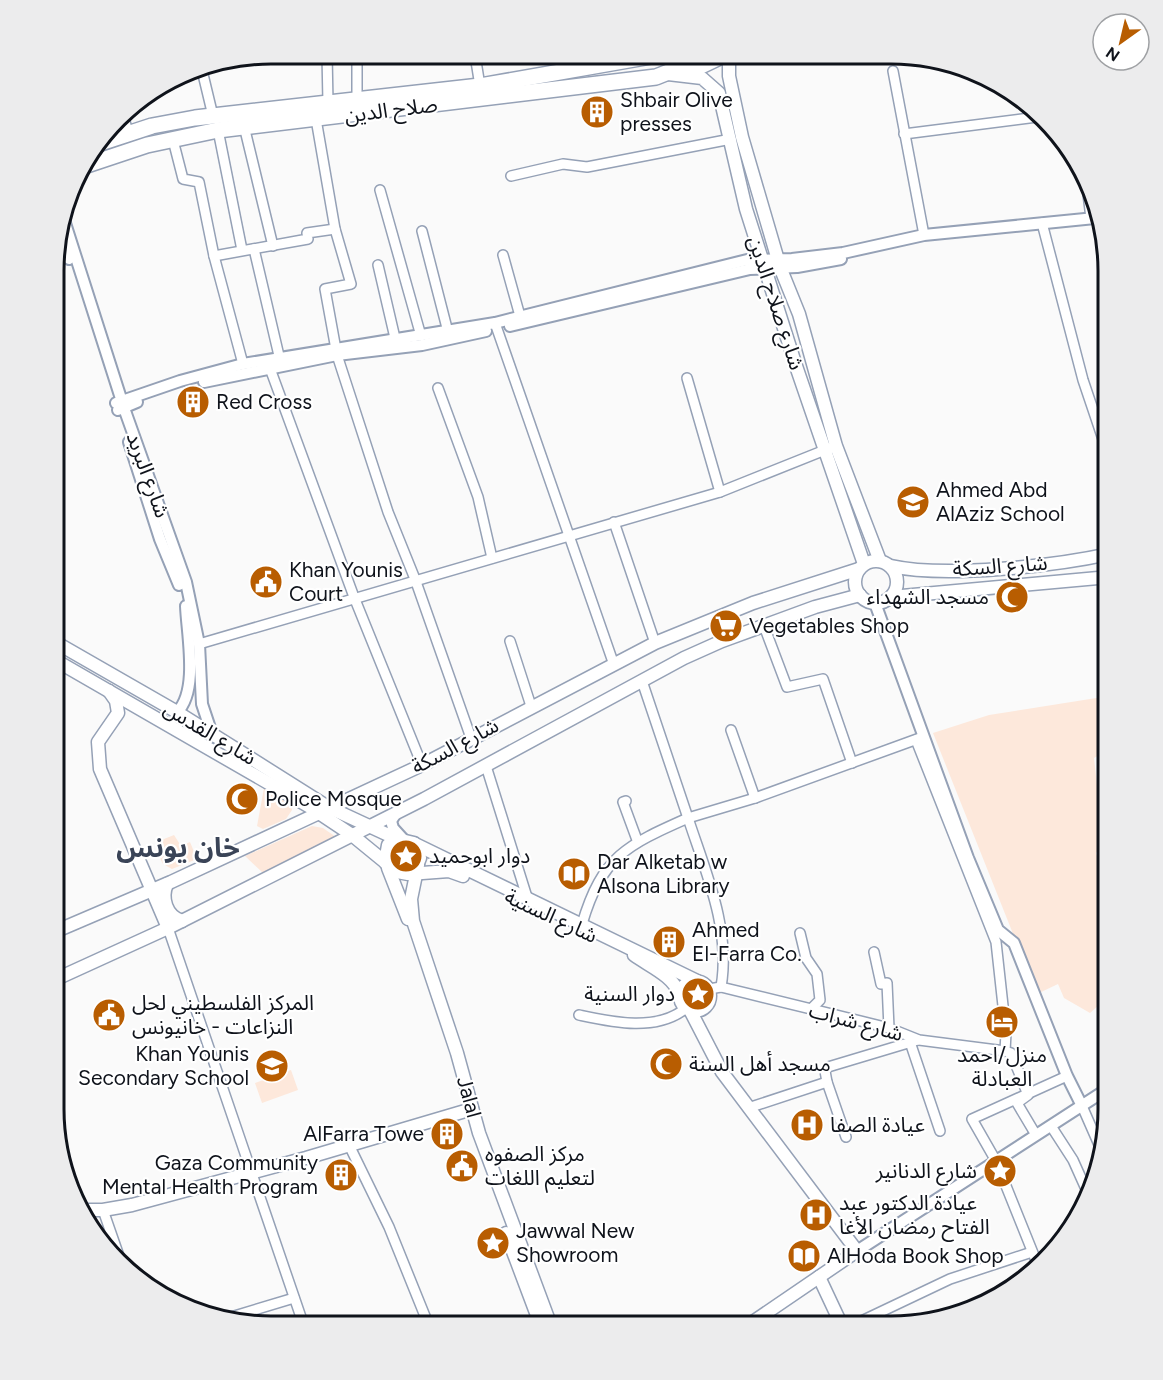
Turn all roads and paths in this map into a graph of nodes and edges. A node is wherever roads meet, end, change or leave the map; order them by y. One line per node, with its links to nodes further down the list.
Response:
1 (327, 64): 13 (street)
2 (357, 64): 12 (street)
3 (476, 64): 11 (street)
4 (606, 64): 11 (highway, صلاح الدين)
5 (685, 64): 9 (highway, صلاح الدين)
6 (705, 64): 9 (highway)
7 (729, 64): 38 (main road, شارع صلاح الدين)
8 (893, 70): 19 (street)
9 (674, 71): 13 (highway, صلاح الدين); 21 (main road, شارع صلاح الدين)
10 (203, 76): 15 (street)
11 (480, 86): 12 (highway, صلاح الدين)
12 (357, 99): 13 (highway, صلاح الدين)
13 (326, 111): 15 (highway, صلاح الدين); 17 (highway, صلاح الدين); 28 (street)
14 (1030, 118): 19 (street)
15 (215, 123): 17 (highway, صلاح الدين); 18 (highway, صلاح الدين); 22 (highway, صلاح الدين); 33 (street)
16 (126, 125): 18 (street)
17 (244, 126): 32 (street)
18 (128, 132): 20 (highway, صلاح الدين)
19 (904, 134): 31 (street)
20 (114, 137)
21 (731, 139): 24 (street); 39 (main road, شارع صلاح الدين)
22 (173, 140): 23 (highway, صلاح الدين); 37 (street)
23 (96, 162)
24 (511, 176)
25 (380, 190): 44 (street)
26 (1092, 220): 27 (street)
27 (1043, 227): 31 (street); 38 (street); 53 (street)
28 (335, 229): 32 (street); 46 (street)
29 (422, 231): 43 (street)
30 (68, 234): 52 (street, شارع البريد)
31 (924, 235): 38 (street)
32 (273, 246): 34 (street)
33 (242, 249): 34 (street); 37 (street)
34 (254, 249): 47 (street)
35 (66, 250): 52 (street, شارع البريد)
36 (503, 255): 41 (street)
37 (214, 256): 48 (street)
38 (779, 263): 39 (street); 54 (main road, شارع صلاح الدين)
39 (764, 264): 41 (street); 42 (street); 54 (main road, شارع صلاح الدين)
40 (378, 265): 45 (street)
41 (520, 316): 42 (street)
42 (496, 326): 43 (street); 46 (street); 57 (street)
43 (448, 332): 44 (street)
44 (421, 336): 45 (street)
45 (395, 338): 46 (street)
46 (336, 351): 47 (street); 49 (street); 63 (street)
47 (280, 360): 49 (street)
48 (243, 364): 49 (street); 52 (street)
49 (269, 365): 52 (street); 65 (street)
50 (687, 378): 55 (street)
51 (438, 388): 59 (street)
52 (120, 405): 71 (street, شارع البريد); 78 (street, شارع البريد)
53 (1098, 428)
54 (830, 448): 55 (street); 60 (main road, شارع صلاح الدين); 61 (main road, شارع صلاح الدين)
55 (720, 492): 56 (street)
56 (614, 522): 57 (street); 70 (street)
57 (568, 537): 59 (street); 73 (street)
58 (1098, 555): 60 (main road, شارع السكة)
59 (492, 558): 63 (street)
60 (885, 563): 61 (main road); 66 (main road)
61 (861, 567): 64 (main road); 70 (main road, شارع السكة)
62 (1098, 578): 66 (main road, شارع السكة)
63 (415, 579): 65 (street); 81 (street)
64 (860, 595): 67 (main road); 68 (main road, شارع السكة)
65 (354, 597): 71 (street); 84 (street)
66 (891, 597): 67 (main road)
67 (875, 603): 82 (street)
68 (764, 626): 75 (main road, شارع السكة); 83 (street)
69 (510, 640): 77 (street)
70 (655, 643): 73 (main road, شارع السكة)
71 (199, 644): 80 (street, شارع البريد)
72 (64, 647): 78 (main road, شارع القدس)
73 (613, 662): 77 (main road, شارع السكة)
74 (64, 665): 76 (main road, شارع القدس)
75 (642, 681): 85 (main road, شارع السكة); 90 (street)
76 (108, 690): 88 (main road, شارع القدس); 98 (main road)
77 (531, 706): 81 (main road, شارع السكة)
78 (177, 712): 80 (main road, شارع القدس)
79 (731, 730): 86 (street)
80 (212, 734): 88 (main road, شارع القدس)
81 (471, 738): 84 (main road, شارع السكة)
82 (920, 738): 83 (street); 115 (street); 116 (street)
83 (852, 763): 86 (street)
84 (422, 765): 88 (main road, شارع السكة)
85 (486, 766): 89 (main road, شارع السكة); 99 (street)
86 (755, 798): 90 (street)
87 (626, 801): 94 (street)
88 (323, 810): 91 (main road, شارع القدس); 92 (main road, شارع القدس); 97 (main road, شارع السكة)
89 (396, 813): 91 (main road, شارع السكة); 93 (street)
90 (688, 818): 94 (street); 108 (street)
91 (369, 826): 92 (main road, شارع السكة); 93 (main road, شارع القدس)
92 (352, 835): 95 (main road, شارع القدس); 100 (main road, شارع السكة)
93 (405, 840): 95 (main road); 96 (main road); 99 (main road, شارع السنية)
94 (637, 840): 101 (street)
95 (386, 865): 96 (main road); 120 (main road, Jalal)
96 (414, 870): 109 (main road, شارع السنية); 120 (main road, Jalal)
97 (167, 884): 98 (main road, شارع السكة); 100 (main road)
98 (151, 890): 102 (main road); 103 (main road, شارع السكة)
99 (527, 897): 101 (main road, شارع السنية)
100 (182, 921): 102 (main road, شارع السكة)
101 (582, 924): 107 (main road, شارع السنية)
102 (168, 928): 106 (main road, شارع السكة); 130 (street)
103 (64, 929)
104 (800, 933): 110 (street)
105 (874, 952): 113 (street)
106 (64, 975)
107 (697, 981): 108 (main road, شارع السنية); 109 (main road)
108 (715, 988): 110 (street, شارع شراب); 111 (main road)
109 (679, 994): 111 (main road, شارع السنية)
110 (811, 1009): 113 (street, شارع شراب)
111 (688, 1010): 112 (street); 122 (main road, شارع السنية)
112 (579, 1015)
113 (889, 1028): 114 (street, شارع شراب)
114 (915, 1041): 115 (street, شارع شراب); 117 (street); 124 (street)
115 (1005, 1051): 118 (street)
116 (1067, 1076): 118 (street); 121 (street)
117 (827, 1082): 122 (street); 126 (street)
118 (1028, 1095): 125 (street); 129 (street)
119 (1098, 1095): 121 (street)
120 (467, 1106): 128 (main road); 130 (main road); 144 (main road, Jalal); 145 (main road, Jalal)
121 (1082, 1106): 123 (street); 127 (street)
122 (748, 1108): 136 (main road, شارع السنية)
123 (1051, 1126): 125 (street); 131 (street)
124 (939, 1131)
125 (1036, 1135): 129 (street)
126 (846, 1137)
127 (1096, 1137)
128 (349, 1145): 130 (main road); 143 (street)
129 (996, 1161): 136 (street); 137 (street)
130 (250, 1168): 132 (main road); 134 (main road); 140 (street)
131 (1084, 1184)
132 (87, 1202)
133 (91, 1210): 134 (main road)
134 (103, 1210): 135 (street)
135 (115, 1244)
136 (857, 1251): 139 (main road)
137 (1032, 1252): 138 (street); 148 (street)
138 (1034, 1258)
139 (819, 1277): 146 (main road); 147 (main road)
140 (294, 1298): 141 (street); 142 (street)
141 (243, 1313)
142 (300, 1315)
143 (425, 1315)
144 (537, 1315)
145 (547, 1315)
146 (763, 1315)
147 (837, 1315)
148 (873, 1315)

